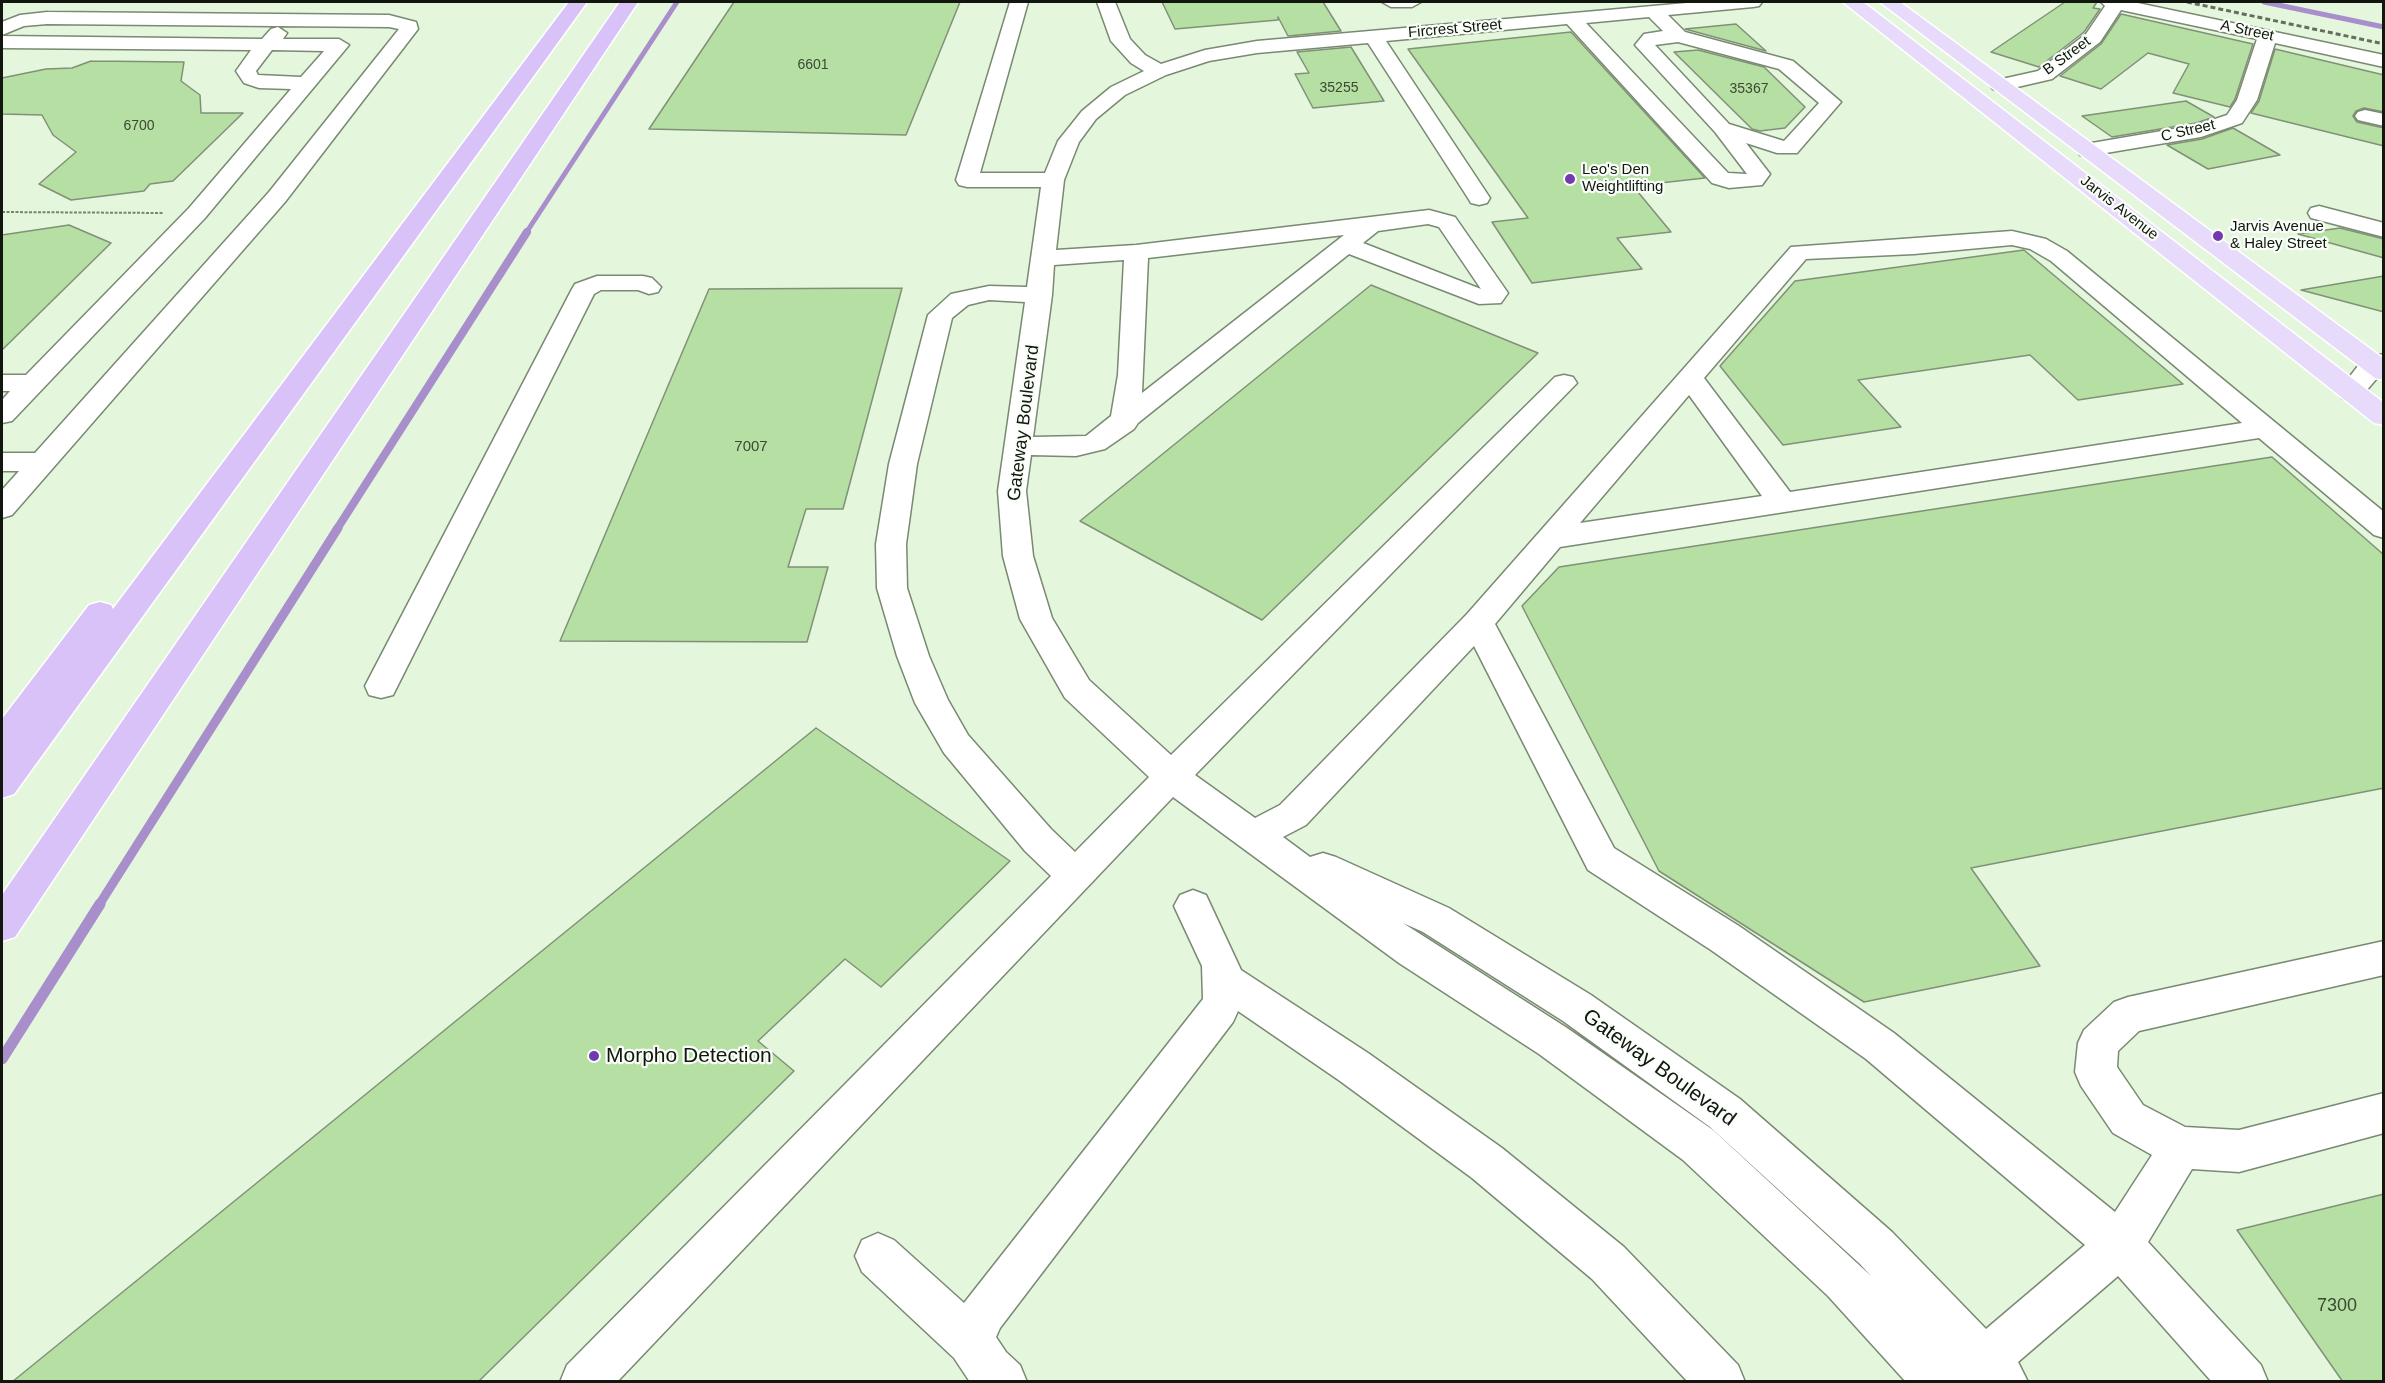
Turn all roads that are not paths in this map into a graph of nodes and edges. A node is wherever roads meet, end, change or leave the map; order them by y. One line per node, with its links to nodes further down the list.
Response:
1 (562, 2): 65 (highway)
2 (578, 2): 67 (highway)
3 (629, 2): 71 (highway)
4 (1019, 2): 35 (street)
5 (1106, 2): 30 (street)
6 (1391, 2): 7 (street)
7 (1412, 2)
8 (1754, 2): 12 (street, Fircrest Street)
9 (1852, 2): 51 (main road, Jarvis Avenue)
10 (1889, 2): 32 (main road, Jarvis Avenue)
11 (2113, 2): 21 (street, A Street); 32 (street, B Street)
12 (1722, 4): 14 (street, Fircrest Street); 17 (street)
13 (1479, 9): 18 (street)
14 (1653, 11): 15 (street, Fircrest Street); 20 (street)
15 (1571, 18): 18 (street, Fircrest Street); 33 (street)
16 (292, 20): 19 (street); 24 (street); 26 (street)
17 (1740, 22)
18 (1491, 26): 27 (street, Fircrest Street)
19 (2, 29)
20 (1678, 36): 29 (street); 33 (street)
21 (2268, 36): 28 (street, A Street); 34 (street, C Street)
22 (1755, 37): 29 (street)
23 (2, 42): 24 (street)
24 (267, 44): 25 (street); 31 (street)
25 (339, 45): 26 (street); 31 (street)
26 (376, 45): 58 (street)
27 (1362, 47): 30 (street, Fircrest Street); 36 (street)
28 (2384, 61)
29 (1786, 65): 33 (street)
30 (1159, 71): 35 (street, Gateway Boulevard)
31 (305, 84): 48 (street)
32 (2000, 85): 34 (main road, Jarvis Avenue)
33 (1722, 128)
34 (2088, 150): 45 (main road, Jarvis Avenue)
35 (1053, 180): 42 (street, Gateway Boulevard)
36 (1479, 198)
37 (2319, 213): 39 (street)
38 (1371, 225): 40 (street); 40 (street); 41 (street)
39 (2384, 230)
40 (1348, 245): 54 (street)
41 (1136, 252): 42 (street); 54 (street)
42 (1045, 258): 44 (street, Gateway Boulevard)
43 (649, 287): 64 (street)
44 (1040, 295): 56 (street, Gateway Boulevard); 69 (street)
45 (2380, 366): 51 (street)
46 (1690, 378): 55 (street); 59 (street); 62 (street)
47 (2, 383): 48 (street)
48 (33, 383): 52 (street)
49 (1564, 383): 66 (street)
50 (2384, 390): 51 (street)
51 (2351, 392): 53 (main road, Jarvis Avenue)
52 (2, 415)
53 (2384, 417)
54 (1124, 423): 56 (street)
55 (2266, 428): 59 (street); 61 (street)
56 (1018, 446): 66 (street, Gateway Boulevard)
57 (2, 462): 58 (street)
58 (42, 462): 60 (street)
59 (1782, 502): 62 (street)
60 (2, 508)
61 (2384, 528)
62 (1551, 538): 63 (street)
63 (1478, 622): 68 (street); 76 (street)
64 (381, 686)
65 (2, 743)
66 (1171, 777): 68 (street, Gateway Boulevard); 69 (street)
67 (2, 784)
68 (1254, 835): 79 (street, Gateway Boulevard); 83 (street, Gateway Boulevard)
69 (1076, 876): 80 (street)
70 (1193, 906): 73 (street)
71 (2, 925)
72 (2384, 958): 75 (street)
73 (1222, 979): 78 (street); 82 (street)
74 (2384, 1113): 75 (street)
75 (2181, 1148): 76 (street)
76 (2120, 1245): 79 (street); 84 (street)
77 (878, 1256): 78 (street)
78 (971, 1341): 81 (street)
79 (1980, 1374)
80 (584, 1382)
81 (1003, 1382)
82 (1720, 1382)
83 (1939, 1382)
84 (2244, 1382)

